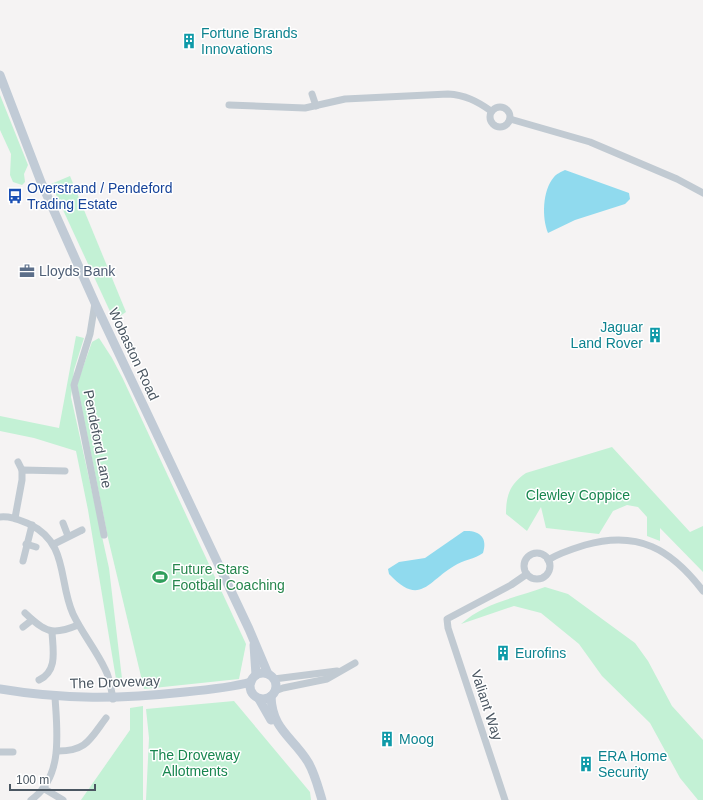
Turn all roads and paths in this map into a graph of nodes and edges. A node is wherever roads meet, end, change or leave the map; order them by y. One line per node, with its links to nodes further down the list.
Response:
1 (0, 75): 8 (street, Wobaston Road)
2 (312, 94): 4 (street)
3 (229, 105): 4 (street)
4 (316, 106): 5 (street)
5 (491, 111): 6 (street); 6 (street)
6 (510, 119): 7 (street)
7 (703, 193)
8 (95, 303): 17 (street, Pendeford Lane); 31 (street, Wobaston Road)
9 (18, 462): 10 (street)
10 (22, 470): 11 (street); 13 (street)
11 (65, 471)
12 (0, 517): 13 (street)
13 (15, 518): 15 (street)
14 (63, 523): 18 (street)
15 (32, 525): 19 (street); 20 (street)
16 (82, 530): 18 (street)
17 (104, 535)
18 (68, 536): 20 (street)
19 (26, 544): 21 (street); 23 (street)
20 (54, 544): 28 (street)
21 (36, 548)
22 (548, 560): 24 (street); 24 (street); 25 (street)
23 (23, 561)
24 (527, 574): 51 (street, Valiant Way)
25 (703, 591)
26 (25, 613): 27 (street)
27 (32, 620): 29 (street); 30 (street)
28 (78, 625): 30 (street); 41 (street)
29 (23, 627)
30 (52, 632): 35 (street)
31 (254, 640): 34 (street, Wobaston Road); 36 (street, Wobaston Road)
32 (355, 663): 33 (street)
33 (341, 671): 34 (street); 38 (street)
34 (271, 677): 36 (street); 38 (street)
35 (44, 680)
36 (253, 683): 40 (street); 41 (street, The Droveway)
37 (0, 689): 39 (street, The Droveway)
38 (273, 694): 40 (street); 46 (street)
39 (55, 697): 41 (street, The Droveway); 43 (street)
40 (259, 698): 46 (street)
41 (113, 699)
42 (106, 718): 43 (street)
43 (58, 751): 47 (street)
44 (0, 752): 45 (street)
45 (13, 752)
46 (301, 753): 50 (street)
47 (43, 788): 48 (street); 49 (street)
48 (31, 800)
49 (63, 800)
50 (322, 800)
51 (505, 800)

